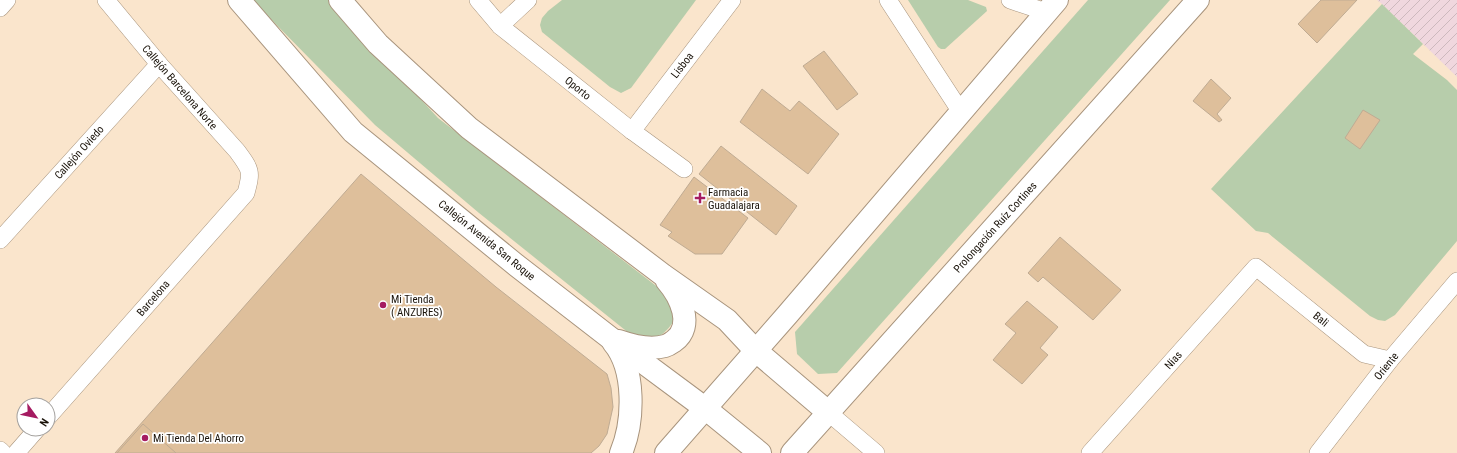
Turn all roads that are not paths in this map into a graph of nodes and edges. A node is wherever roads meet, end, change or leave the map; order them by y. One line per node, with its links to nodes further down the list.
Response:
1 (7, 0): 12 (street)
2 (106, 0): 14 (street, Callejón Barcelona Norte)
3 (239, 0): 23 (street, Callejón Avenida San Roque)
4 (340, 0): 21 (street)
5 (478, 0): 13 (street, Oporto)
6 (528, 0): 13 (street)
7 (732, 0): 16 (street, Lisboa)
8 (888, 0): 15 (street)
9 (1010, 0): 11 (street)
10 (1198, 0): 28 (street, Prolongación Ruíz Cortines)
11 (1052, 6): 15 (street)
12 (0, 8)
13 (500, 26): 16 (street, Oporto)
14 (159, 64): 18 (street, Callejón Barcelona Norte); 19 (street, Callejón Oviedo)
15 (961, 112): 24 (street)
16 (632, 130): 17 (street, Oporto)
17 (684, 169)
18 (251, 176): 26 (street, Barcelona)
19 (0, 240)
20 (1256, 267): 25 (street, Bali); 38 (street, Nias)
21 (663, 275): 23 (street); 24 (street)
22 (1457, 281): 25 (street, Oriente)
23 (609, 337): 27 (street, Callejón Avenida San Roque); 33 (street)
24 (755, 350): 27 (street); 28 (street)
25 (1390, 360): 39 (street, Oriente)
26 (56, 408)
27 (706, 409): 34 (street); 35 (street, Callejón Avenida San Roque)
28 (829, 413): 36 (street, Prolongación Ruíz Cortines); 37 (street)
29 (31, 437): 32 (street)
30 (0, 450): 31 (street)
31 (3, 453)
32 (16, 453)
33 (621, 453)
34 (666, 453)
35 (760, 453)
36 (792, 453)
37 (876, 453)
38 (1090, 453)
39 (1318, 453)

